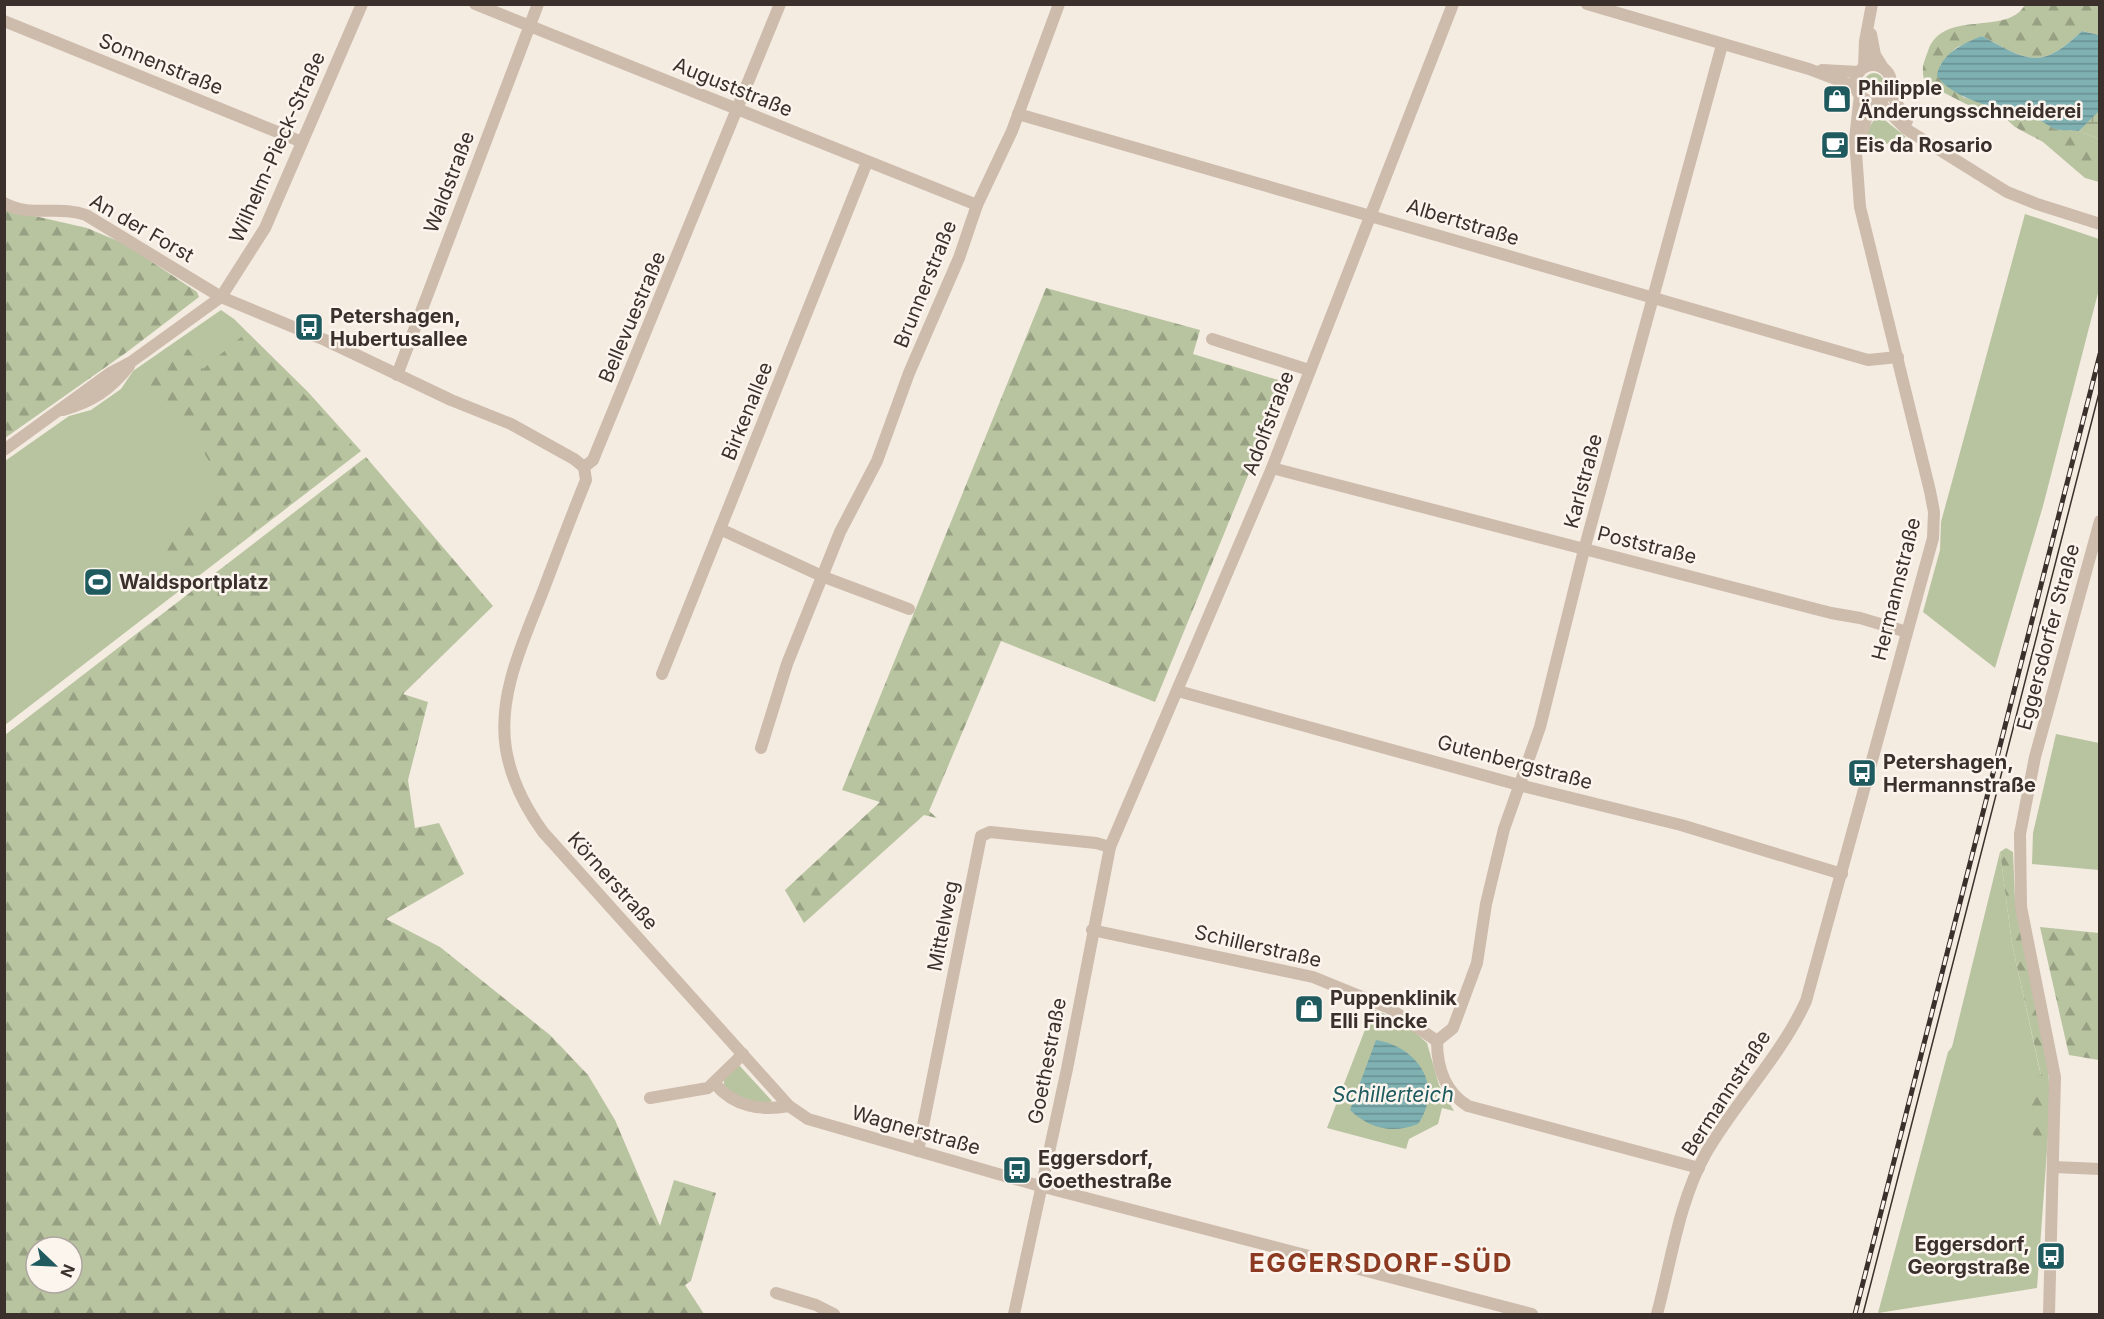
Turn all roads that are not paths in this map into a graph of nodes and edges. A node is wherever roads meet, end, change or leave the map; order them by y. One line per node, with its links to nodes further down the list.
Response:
1 (362, 4): 21 (street, Wilhelm-Pieck-Straße)
2 (475, 4): 11 (street, Auguststraße)
3 (538, 4): 11 (street, Waldstraße)
4 (780, 4): 18 (street, Bellevuestraße)
5 (1059, 4): 19 (street, Brunnerstraße)
6 (1453, 4): 25 (street, Adolfstraße)
7 (1587, 4): 12 (street)
8 (1872, 4): 10 (street)
9 (4, 21): 21 (street, Sonnenstraße)
10 (1869, 21): 13 (street); 15 (street)
11 (530, 27): 18 (street, Auguststraße); 32 (street, Waldstraße)
12 (1722, 45): 14 (street); 28 (street, Karlstraße)
13 (1883, 68): 15 (street); 16 (street)
14 (1809, 69): 15 (street); 17 (street)
15 (1862, 70): 17 (street, Hermannstraße)
16 (1889, 90): 17 (street); 20 (street)
17 (1866, 95): 20 (street); 30 (street, Hermannstraße)
18 (738, 109): 22 (street, Auguststraße); 34 (street, Bellevuestraße)
19 (1018, 114): 24 (street, Brunnerstraße); 25 (street, Albertstraße)
20 (1924, 139): 26 (street)
21 (302, 142): 27 (street, Wilhelm-Pieck-Straße)
22 (867, 162): 24 (street, Auguststraße); 37 (street, Birkenallee)
23 (4, 203): 27 (street, An der Forst)
24 (977, 205): 39 (street, Brunnerstraße)
25 (1371, 214): 28 (street, Albertstraße); 31 (street, Adolfstraße)
26 (2100, 224)
27 (221, 297): 32 (street, An der Forst); 33 (street, Wilhelm-Pieck-Straße)
28 (1652, 299): 30 (street, Albertstraße); 38 (street, Karlstraße)
29 (1212, 339): 31 (street)
30 (1898, 357): 41 (street, Hermannstraße)
31 (1309, 370): 35 (street, Adolfstraße)
32 (397, 375): 34 (street, An der Forst)
33 (4, 450)
34 (584, 467): 42 (street, Bellevuestraße)
35 (1272, 468): 38 (street, Poststraße); 44 (street, Adolfstraße)
36 (2100, 521): 57 (street, Eggersdorfer Straße)
37 (720, 529): 39 (street); 43 (street, Birkenallee)
38 (1584, 549): 41 (street, Poststraße); 46 (street, Karlstraße)
39 (824, 577): 40 (street); 45 (street, Brunnerstraße)
40 (909, 609)
41 (1907, 632): 48 (street, Hermannstraße)
42 (522, 643): 52 (street, Körnerstraße)
43 (662, 674)
44 (1178, 691): 46 (street, Gutenbergstraße); 47 (street, Adolfstraße)
45 (761, 748)
46 (1519, 785): 48 (street, Gutenbergstraße); 51 (street, Karlstraße)
47 (1109, 849): 49 (street, Goethestraße); 56 (street, Mittelweg)
48 (1842, 874): 50 (street, Hermannstraße)
49 (1092, 930): 51 (street, Schillerstraße); 60 (street, Goethestraße)
50 (1806, 1001): 58 (street, Bermannstraße)
51 (1437, 1041): 58 (street)
52 (743, 1054): 53 (street); 55 (street, Körnerstraße)
53 (715, 1084): 54 (street); 55 (street)
54 (650, 1098)
55 (789, 1106): 56 (street, Wagnerstraße)
56 (918, 1151): 60 (street, Wagnerstraße)
57 (2054, 1167): 59 (street); 66 (street, Eggersdorfer Straße)
58 (1699, 1168): 65 (street, Bermannstraße)
59 (2100, 1169)
60 (1040, 1186): 63 (street, Goethestraße); 64 (street, Wagnerstraße)
61 (776, 1293): 62 (street)
62 (834, 1314)
63 (1014, 1314)
64 (1532, 1314)
65 (1657, 1314)
66 (2049, 1314)

